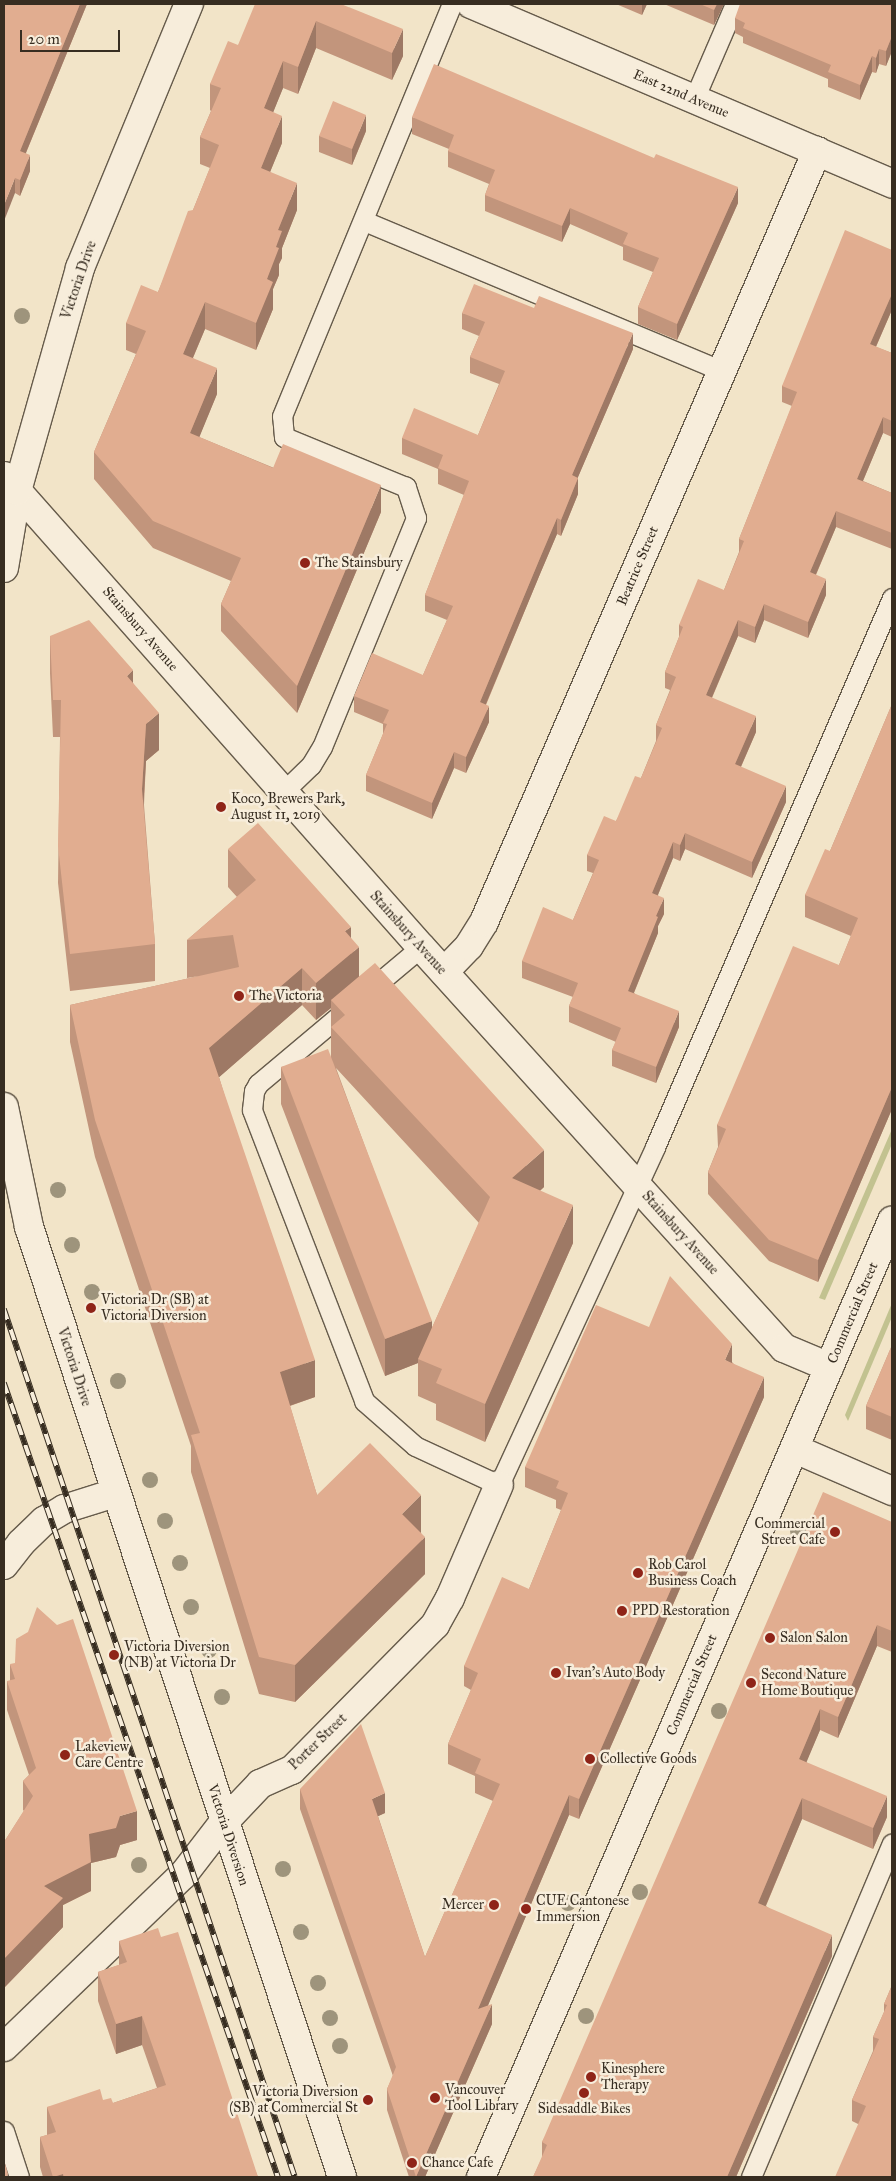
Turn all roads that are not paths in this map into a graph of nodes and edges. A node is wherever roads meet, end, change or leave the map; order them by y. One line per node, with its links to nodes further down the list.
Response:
1 (189, 4): 10 (street, Victoria Drive)
2 (452, 4): 8 (lane)
3 (735, 4): 5 (lane)
4 (482, 6): 5 (street, East 22nd Avenue)
5 (694, 99): 6 (street, East 22nd Avenue)
6 (817, 151): 7 (street, East 22nd Avenue); 9 (street, Beatrice Street)
7 (892, 184)
8 (364, 221): 9 (lane); 13 (lane)
9 (722, 371): 15 (street, Beatrice Street)
10 (10, 484): 11 (street, Victoria Drive); 13 (street, Stainsbury Avenue)
11 (4, 568)
12 (892, 598): 17 (lane)
13 (283, 792): 14 (street, Stainsbury Avenue)
14 (421, 947): 15 (street, Stainsbury Avenue); 21 (lane)
15 (444, 972): 17 (street, Stainsbury Avenue)
16 (4, 1107): 23 (street, Victoria Drive)
17 (637, 1185): 19 (street, Stainsbury Avenue); 21 (lane)
18 (892, 1221): 19 (street, Commercial Street)
19 (830, 1368): 20 (street, Commercial Street)
20 (795, 1449): 22 (street); 31 (street, Commercial Street)
21 (499, 1485): 25 (street, Porter Street)
22 (892, 1490)
23 (115, 1493): 24 (street); 25 (street, Victoria Diversion)
24 (4, 1565)
25 (224, 1823): 27 (street, Porter Street); 30 (street, Victoria Diversion)
26 (892, 1844): 32 (lane)
27 (4, 2046)
28 (4, 2131): 29 (lane)
29 (19, 2177)
30 (342, 2177)
31 (481, 2177)
32 (751, 2177)

